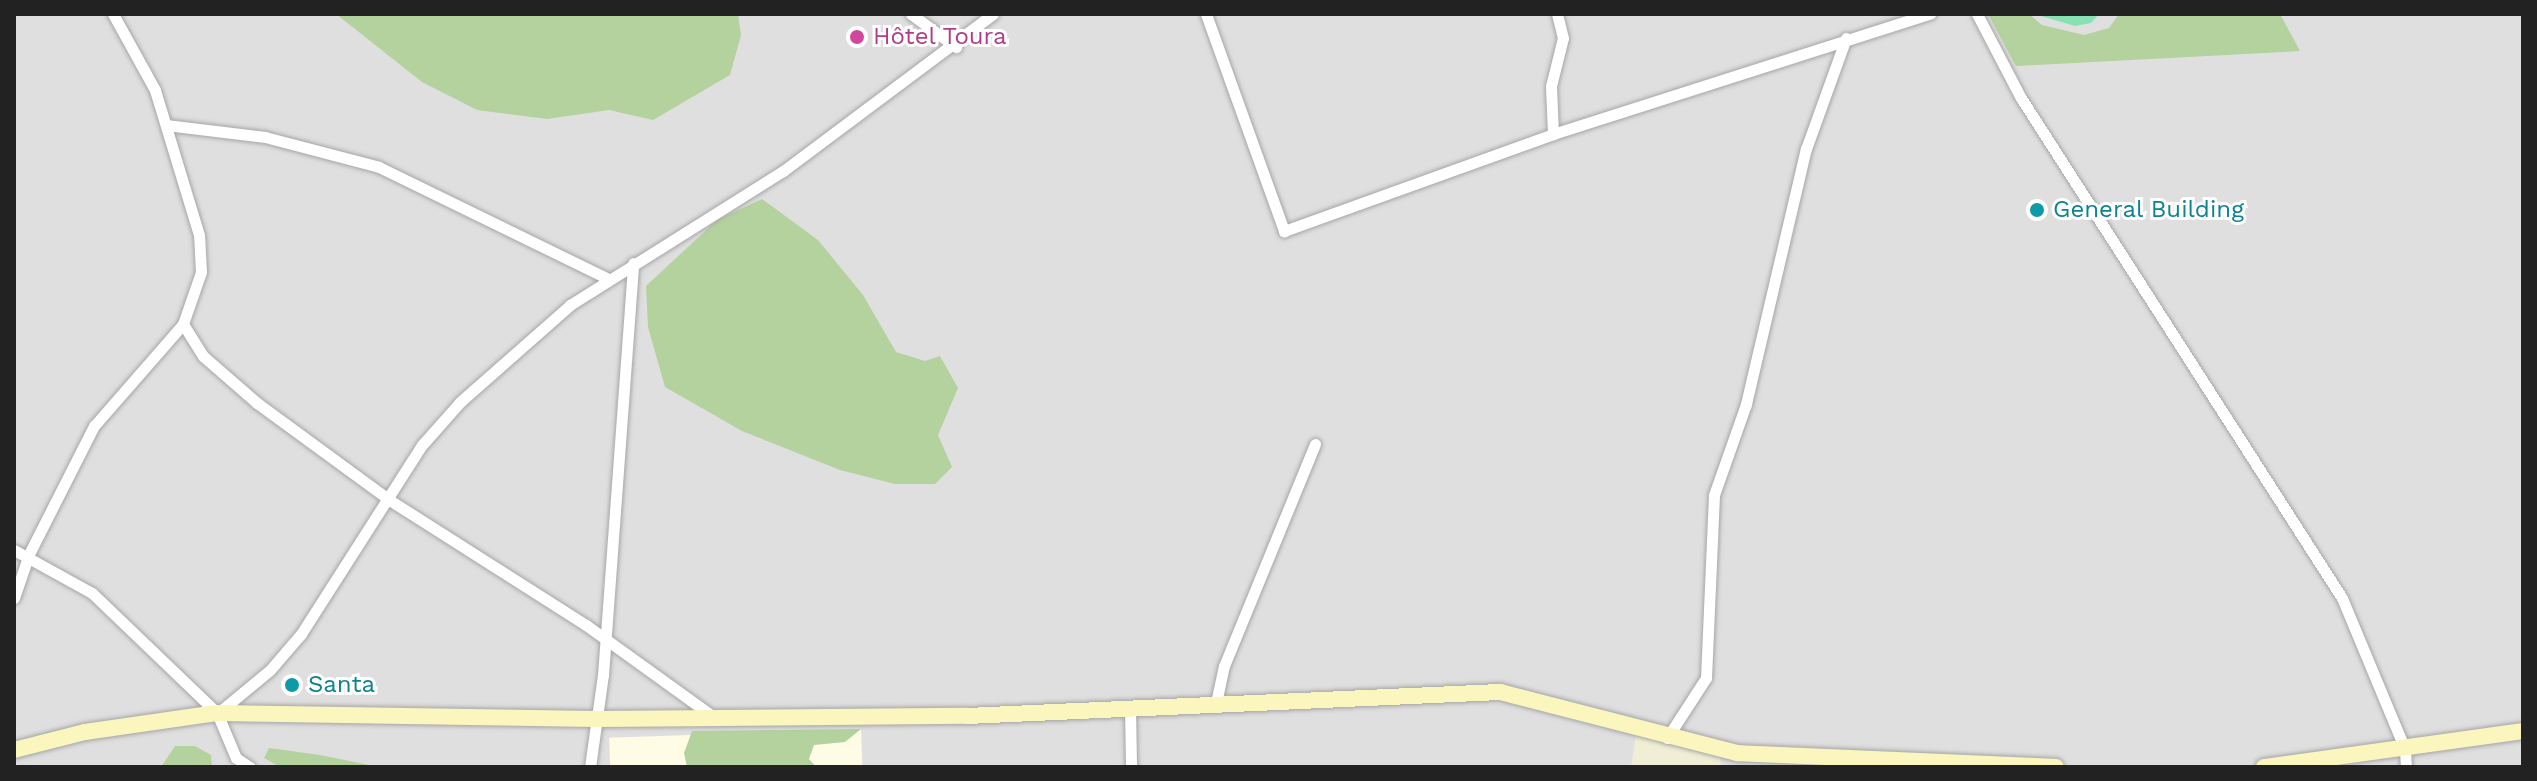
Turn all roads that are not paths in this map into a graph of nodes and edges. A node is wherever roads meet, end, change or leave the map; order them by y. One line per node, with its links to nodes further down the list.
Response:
1 (113, 14): 10 (street)
2 (911, 14): 9 (street)
3 (993, 14): 9 (street)
4 (1206, 14): 11 (street)
5 (1557, 14): 11 (street)
6 (1930, 14): 8 (street)
7 (1977, 14): 28 (street)
8 (1846, 38): 11 (street); 27 (street)
9 (956, 47): 12 (street)
10 (166, 125): 13 (street); 14 (street)
11 (1553, 134)
12 (633, 263): 13 (street); 20 (street)
13 (609, 279): 16 (street)
14 (183, 324): 16 (street); 18 (street)
15 (1315, 444): 21 (street)
16 (388, 499): 20 (street); 23 (street)
17 (14, 550): 18 (street)
18 (29, 554): 19 (street); 23 (street)
19 (14, 598)
20 (604, 638): 24 (street); 25 (street)
21 (1216, 703): 22 (main road); 27 (main road)
22 (1130, 707): 24 (main road); 33 (street)
23 (217, 713): 25 (main road); 29 (main road); 31 (street)
24 (711, 715): 25 (main road)
25 (596, 719): 32 (street)
26 (2523, 731): 28 (main road)
27 (1667, 738): 30 (main road)
28 (2405, 749): 35 (main road); 36 (street)
29 (14, 750)
30 (1925, 764): 34 (main road)
31 (250, 767)
32 (590, 767)
33 (1131, 767)
34 (2056, 767)
35 (2264, 767)
36 (2406, 767)

